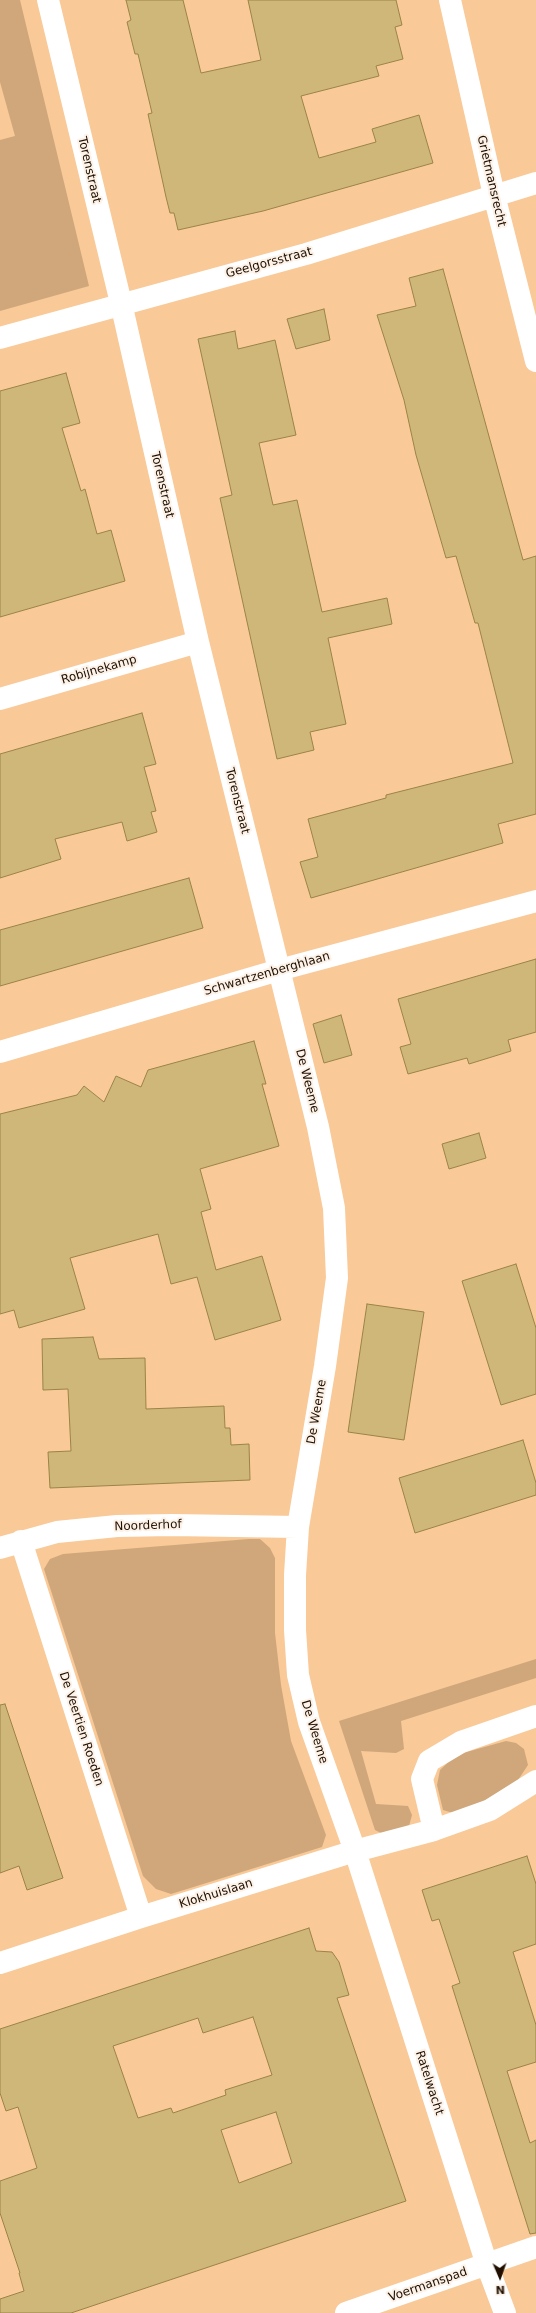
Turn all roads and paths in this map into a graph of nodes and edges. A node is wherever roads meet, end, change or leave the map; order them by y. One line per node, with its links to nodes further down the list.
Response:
1 (48, 0): 5 (street, Torenstraat)
2 (450, 0): 4 (street, Grietmansrecht)
3 (536, 183): 4 (street, Geelgorsstraat)
4 (494, 195): 5 (street, Geelgorsstraat); 7 (street, Grietmansrecht)
5 (121, 303): 6 (street, Geelgorsstraat); 8 (street, Torenstraat)
6 (0, 338)
7 (536, 361)
8 (198, 642): 9 (street, Robijnekamp); 11 (street, Torenstraat)
9 (0, 699)
10 (536, 901): 11 (street, Schwartzenberghlaan)
11 (279, 970): 12 (street, Schwartzenberghlaan); 13 (street, De Weeme)
12 (0, 1052)
13 (298, 1527): 14 (street, Noorderhof); 19 (street, De Weeme)
14 (20, 1541): 15 (street, Noorderhof); 20 (street, De Veertien Roeden)
15 (0, 1548)
16 (536, 1716): 18 (street)
17 (536, 1781): 18 (street, Klokhuislaan)
18 (434, 1830): 19 (street, Klokhuislaan)
19 (355, 1851): 20 (street, Klokhuislaan); 23 (street, Ratelwacht)
20 (141, 1917): 21 (street, Klokhuislaan)
21 (0, 1964)
22 (536, 2247): 23 (street, Voermanspad)
23 (487, 2265): 24 (street, Voermanspad); 25 (street, Ratelwacht)
24 (346, 2313)
25 (505, 2313)

